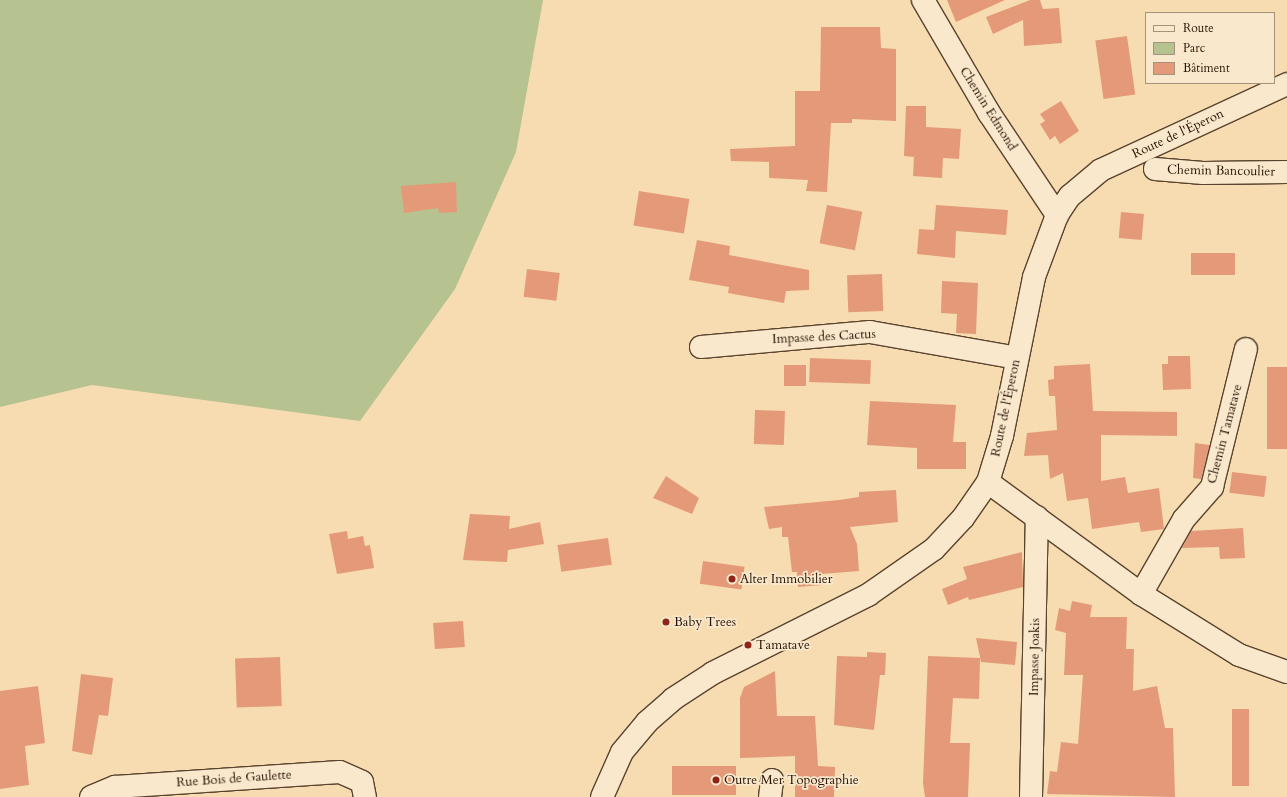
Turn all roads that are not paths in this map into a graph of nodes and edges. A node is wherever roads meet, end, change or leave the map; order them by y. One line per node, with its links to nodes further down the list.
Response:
1 (923, 0): 5 (street, Chemin Edmond)
2 (1287, 84): 5 (street, Route de l'Éperon)
3 (1155, 169): 4 (street, Chemin Bancoulier)
4 (1287, 172)
5 (1057, 215): 8 (street, Route de l'Éperon)
6 (701, 347): 8 (street, Impasse des Cactus)
7 (1246, 349): 11 (street, Chemin Tamatave)
8 (1017, 358): 9 (street, Route de l'Éperon)
9 (988, 482): 10 (street); 15 (street, Route de l'Éperon)
10 (1037, 517): 11 (street); 16 (street, Impasse Joakis)
11 (1141, 594): 12 (street)
12 (1287, 672)
13 (91, 797): 14 (street, Rue Bois de Gaulette)
14 (365, 797)
15 (602, 797)
16 (1031, 797)

